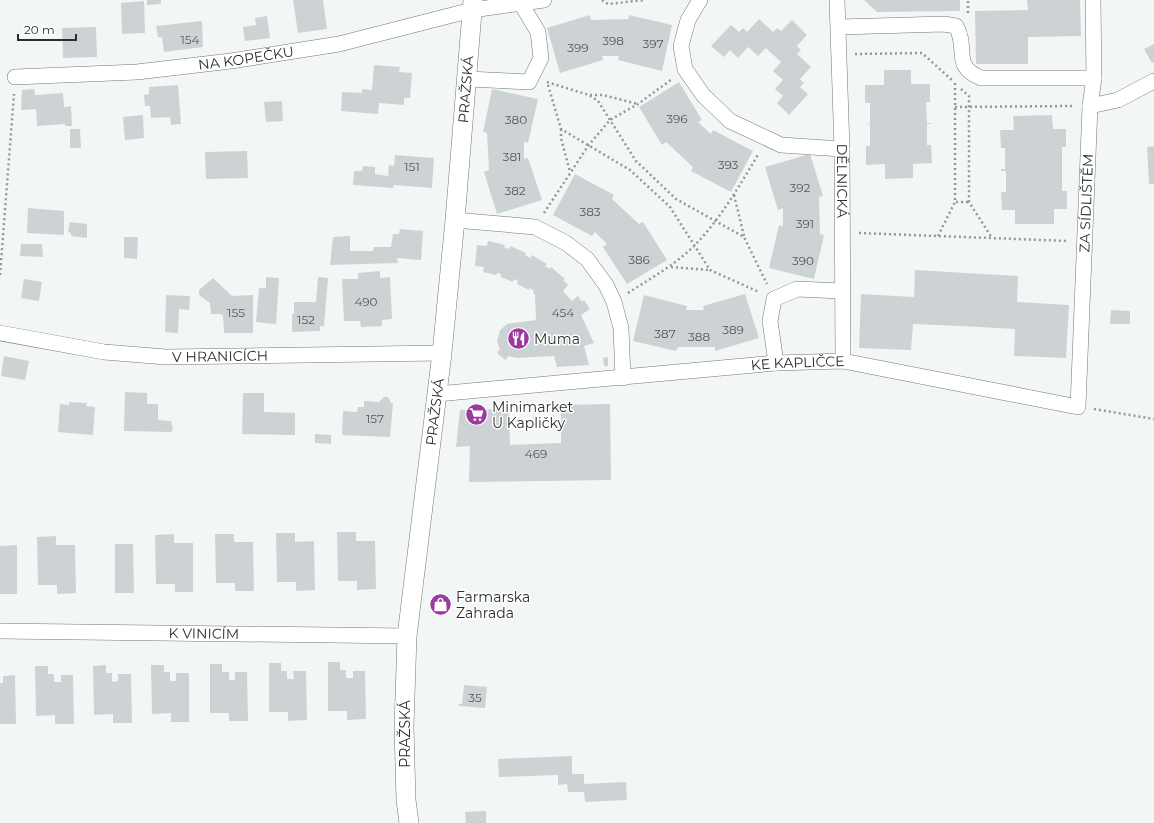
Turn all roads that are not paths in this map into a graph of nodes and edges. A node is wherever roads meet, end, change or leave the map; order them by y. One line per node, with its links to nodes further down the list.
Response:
1 (544, 0): 5 (street, NA KOPEČKU)
2 (700, 0): 13 (street)
3 (837, 0): 7 (street, DĚLNICKÁ)
4 (1094, 0): 10 (street, ZA SÍDLIŠTĚM)
5 (520, 2): 6 (street, NA KOPEČKU); 9 (street)
6 (472, 5): 8 (street, NA KOPEČKU); 9 (street, PRAŽSKÁ)
7 (839, 27): 10 (street); 13 (street, DĚLNICKÁ)
8 (15, 77)
9 (467, 78): 14 (street, PRAŽSKÁ)
10 (1094, 78): 12 (street, ZA SÍDLIŠTĚM)
11 (1154, 81): 12 (street)
12 (1090, 106): 22 (street, ZA SÍDLIŠTĚM)
13 (842, 149): 15 (street, DĚLNICKÁ)
14 (455, 220): 17 (street, PRAŽSKÁ); 20 (street)
15 (842, 291): 18 (street, DĚLNICKÁ); 19 (street)
16 (0, 333): 17 (street, V HRANICÍCH)
17 (442, 353): 21 (street, PRAŽSKÁ)
18 (843, 361): 19 (street, KE KAPLIČCE); 22 (street, KE KAPLIČCE)
19 (776, 363): 20 (street, KE KAPLIČCE)
20 (623, 378): 21 (street, KE KAPLIČCE)
21 (437, 394): 24 (street, PRAŽSKÁ)
22 (1078, 407)
23 (0, 631): 24 (street, K VINICÍM)
24 (407, 636): 25 (street, PRAŽSKÁ)
25 (409, 823)

